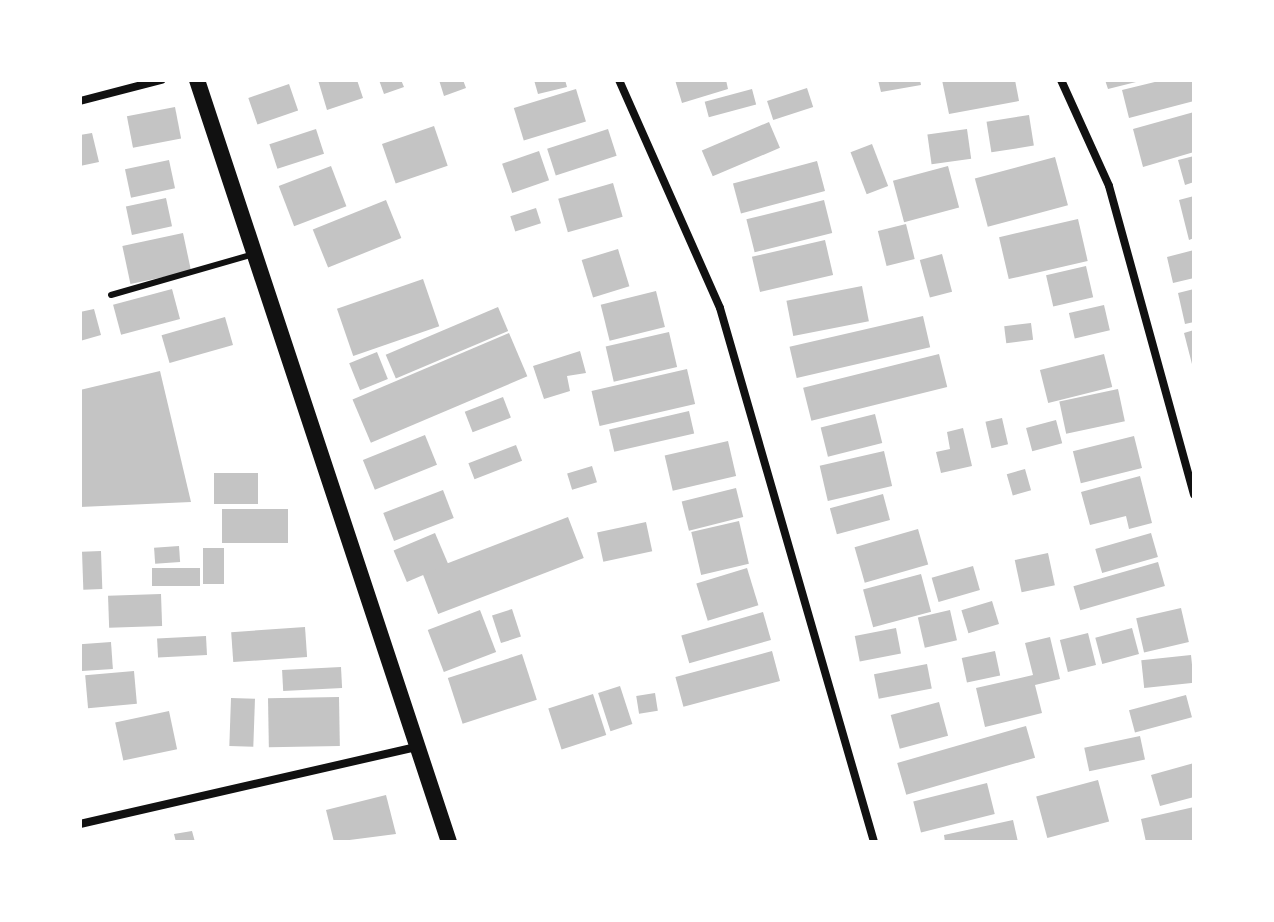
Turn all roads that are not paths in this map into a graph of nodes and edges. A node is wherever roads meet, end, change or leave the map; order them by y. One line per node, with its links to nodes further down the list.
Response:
1 (161, 80): 5 (street)
2 (197, 80): 6 (main road)
3 (619, 80): 12 (street)
4 (1061, 80): 8 (street)
5 (80, 101)
6 (255, 254): 7 (lane); 9 (main road)
7 (111, 295)
8 (1194, 494)
9 (418, 747): 10 (street); 11 (main road)
10 (80, 824)
11 (449, 842)
12 (874, 842)

